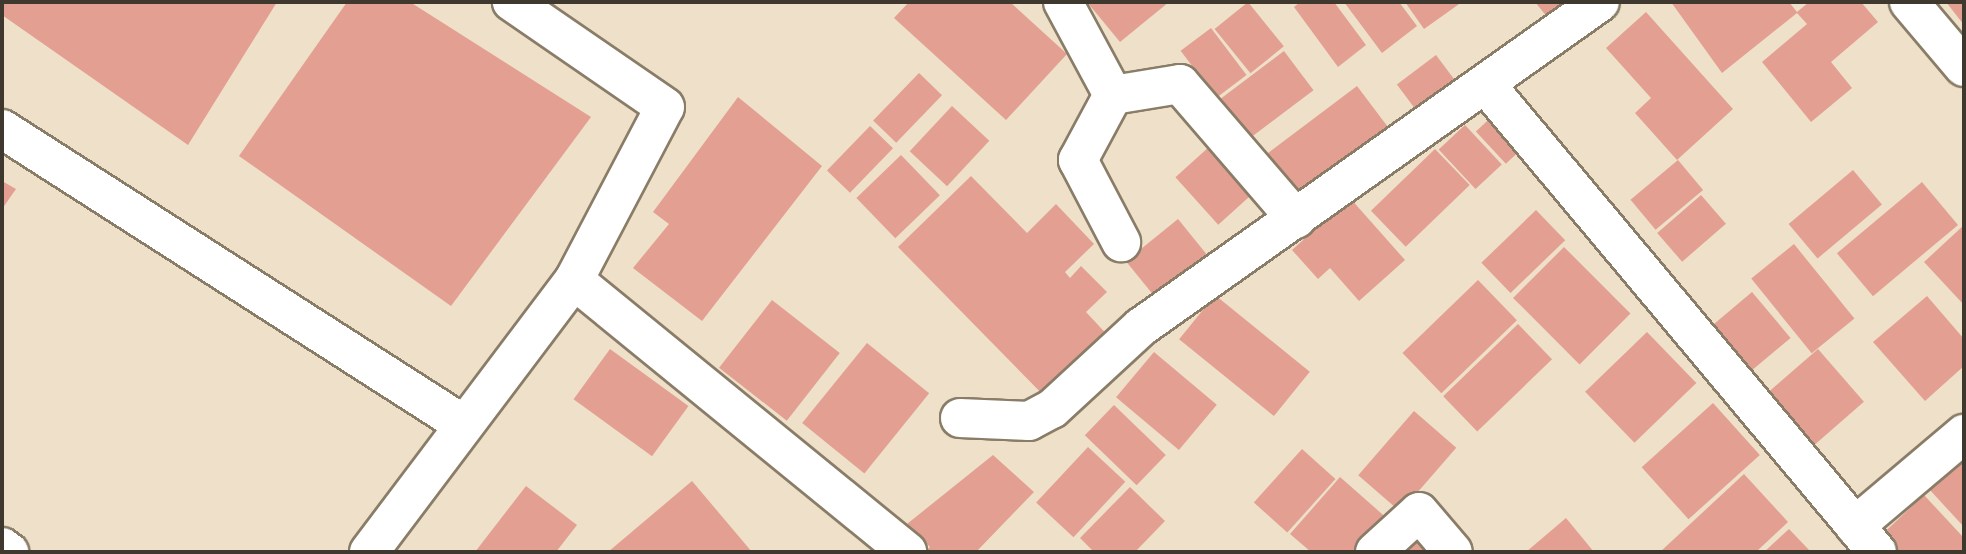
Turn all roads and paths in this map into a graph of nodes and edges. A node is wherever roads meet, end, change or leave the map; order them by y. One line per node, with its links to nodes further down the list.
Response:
1 (512, 2): 11 (street)
2 (1063, 2): 7 (street)
3 (1600, 2): 6 (street)
4 (1909, 2): 5 (street)
5 (1964, 67)
6 (1486, 85): 9 (street); 15 (street)
7 (1113, 95): 9 (street); 10 (street)
8 (2, 129): 13 (street)
9 (1296, 219): 12 (street)
10 (1121, 242)
11 (574, 280): 13 (street); 19 (street)
12 (960, 418)
13 (461, 424): 18 (street)
14 (1964, 434): 15 (street)
15 (1866, 539)
16 (2, 547): 17 (street)
17 (9, 552)
18 (369, 552)
19 (907, 552)
20 (1375, 552): 21 (street)
21 (1453, 552)

